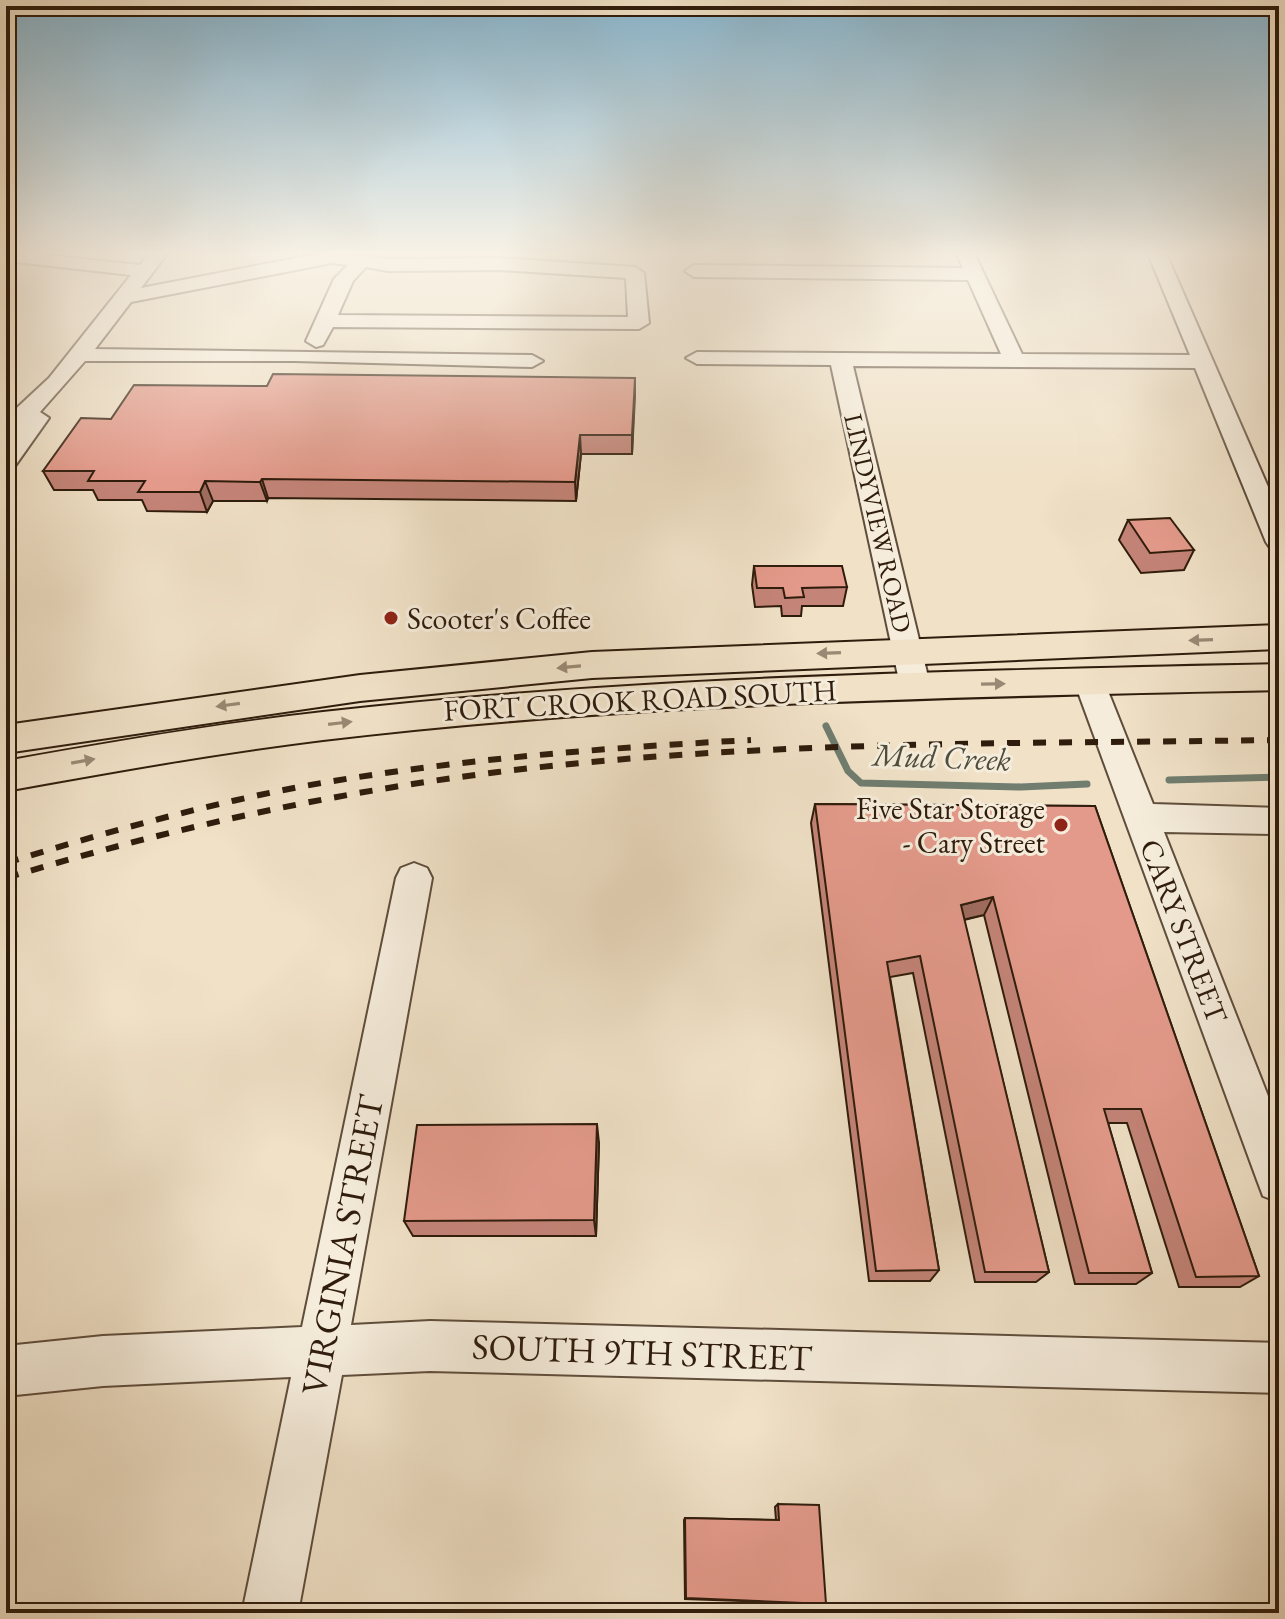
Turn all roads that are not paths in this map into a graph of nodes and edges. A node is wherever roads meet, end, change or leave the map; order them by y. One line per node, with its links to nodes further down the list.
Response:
1 (101, 327): 5 (street)
2 (323, 327): 6 (street)
3 (999, 327): 10 (street)
4 (1188, 327): 11 (street)
5 (79, 355): 6 (street); 12 (street)
6 (308, 355): 9 (street)
7 (697, 358): 8 (street)
8 (841, 360): 10 (street); 17 (street, LINDYVIEW ROAD)
9 (532, 361)
10 (1015, 361): 11 (street)
11 (1203, 362): 15 (street)
12 (57, 383): 13 (street); 14 (street)
13 (6, 431)
14 (6, 461)
15 (1279, 542)
16 (1279, 637): 17 (main road, one-way to 17)
17 (911, 668): 19 (main road, FORT CROOK ROAD SOUTH, one-way to 19); 20 (main road, one-way to 20); 21 (main road, FORT CROOK ROAD SOUTH, one-way to 17)
18 (1279, 677): 19 (main road, FORT CROOK ROAD SOUTH)
19 (1089, 681): 22 (street, CARY STREET)
20 (6, 739)
21 (6, 776)
22 (1142, 817): 23 (street); 25 (street, CARY STREET)
23 (1279, 821)
24 (414, 878): 26 (street, VIRGINIA STREET)
25 (1279, 1180)
26 (322, 1349): 27 (street, SOUTH 9TH STREET); 28 (street, SOUTH 9TH STREET); 29 (street, VIRGINIA STREET)
27 (1279, 1368)
28 (6, 1371)
29 (270, 1613)

